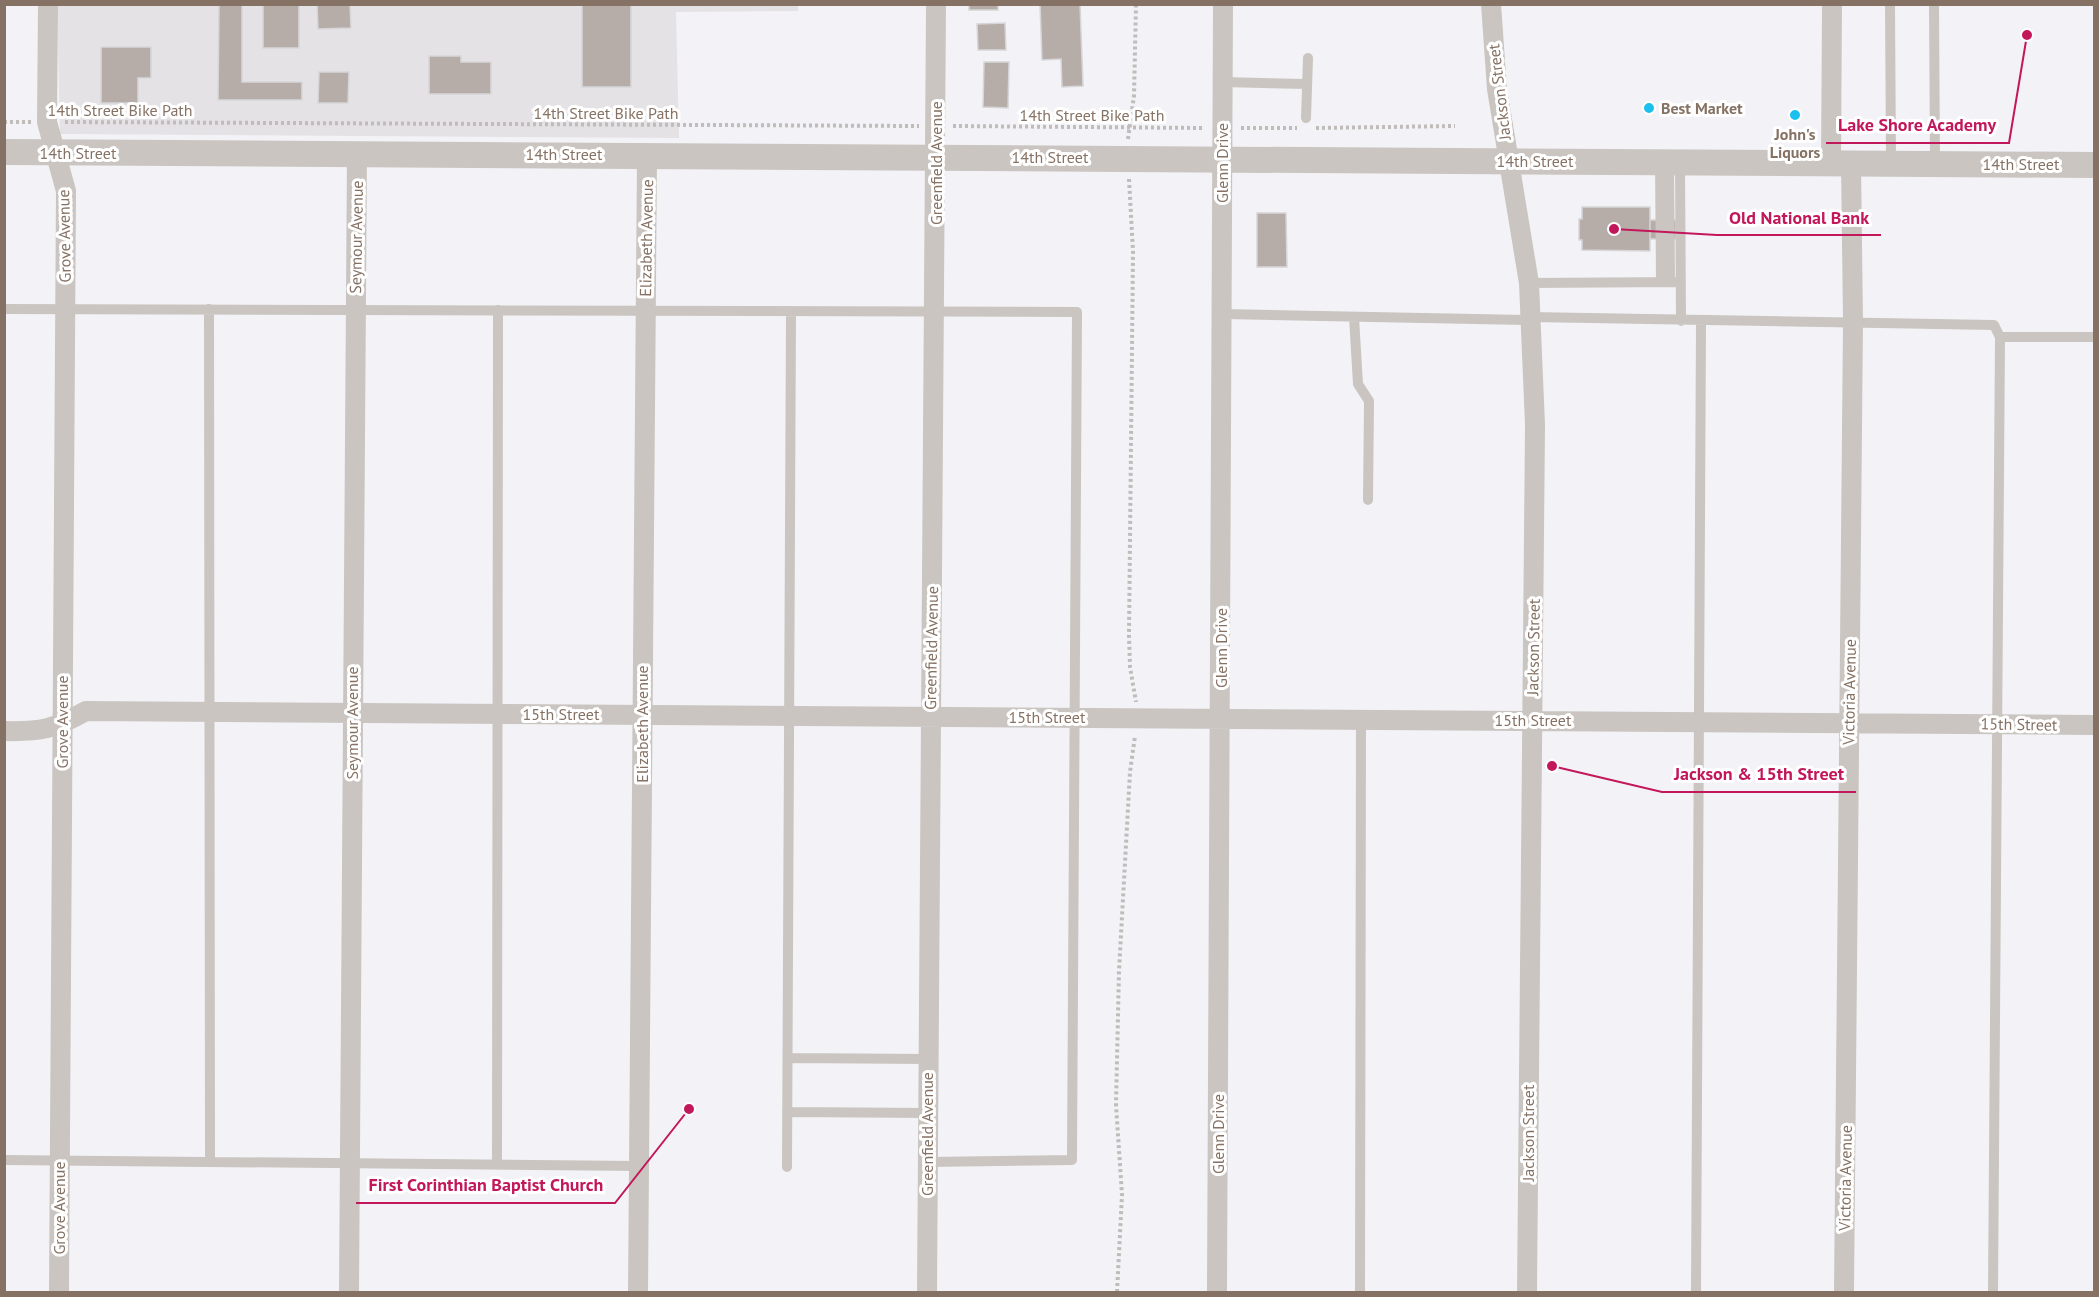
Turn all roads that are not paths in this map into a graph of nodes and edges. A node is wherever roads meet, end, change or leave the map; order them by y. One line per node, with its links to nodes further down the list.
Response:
1 (48, 4): 13 (street, Grove Avenue)
2 (936, 4): 16 (street, Greenfield Avenue)
3 (1223, 4): 9 (street, Glenn Drive)
4 (1491, 4): 18 (street, Jackson Street)
5 (1832, 4): 20 (street, Victoria Avenue)
6 (1890, 4): 21 (lane)
7 (1934, 4): 22 (lane)
8 (1308, 58): 10 (lane)
9 (1222, 82): 10 (lane); 17 (street, Glenn Drive)
10 (1307, 84): 11 (lane)
11 (1306, 118)
12 (4, 152): 13 (street, 14th Street)
13 (57, 153): 14 (street, 14th Street); 27 (street, Grove Avenue)
14 (357, 153): 15 (street, 14th Street); 29 (street, Seymour Avenue)
15 (646, 155): 16 (street, 14th Street); 31 (street, Elizabeth Avenue)
16 (936, 157): 17 (street, 14th Street); 33 (street, Greenfield Avenue)
17 (1222, 159): 18 (street, 14th Street); 34 (street, Glenn Drive)
18 (1508, 160): 19 (street, 14th Street); 25 (street, Jackson Street)
19 (1670, 162): 20 (street, 14th Street); 24 (lane); 24 (lane)
20 (1841, 163): 21 (street, 14th Street); 39 (street, Victoria Avenue)
21 (1891, 164): 22 (street, 14th Street)
22 (1935, 164): 23 (street, 14th Street)
23 (2094, 165)
24 (1671, 282): 25 (lane); 37 (lane)
25 (1528, 283): 36 (street, Jackson Street)
26 (4, 309): 27 (lane)
27 (65, 309): 28 (lane); 55 (street, Grove Avenue)
28 (209, 309): 29 (lane); 43 (lane)
29 (356, 310): 30 (lane); 44 (street, Seymour Avenue)
30 (498, 310): 31 (lane); 45 (lane)
31 (645, 311): 32 (lane); 46 (street, Elizabeth Avenue)
32 (791, 311): 33 (lane); 47 (lane)
33 (934, 312): 48 (street, Greenfield Avenue); 49 (lane)
34 (1223, 314): 35 (lane); 50 (street, Glenn Drive)
35 (1354, 317): 36 (lane); 42 (lane)
36 (1531, 319): 37 (lane); 52 (street, Jackson Street)
37 (1681, 321): 38 (lane)
38 (1701, 322): 39 (lane); 53 (lane)
39 (1853, 322): 41 (lane); 54 (street, Victoria Avenue)
40 (2094, 337): 41 (lane)
41 (2000, 338): 56 (lane)
42 (1368, 500)
43 (208, 712): 44 (street, 15th Street); 55 (street, 15th Street); 65 (lane)
44 (352, 713): 45 (street, 15th Street); 67 (street, Seymour Avenue)
45 (498, 714): 46 (street, 15th Street); 68 (lane)
46 (642, 715): 47 (street, 15th Street); 69 (street, Elizabeth Avenue)
47 (790, 716): 48 (street, 15th Street); 59 (lane)
48 (930, 716): 49 (street, 15th Street); 60 (street, Greenfield Avenue)
49 (1074, 717): 50 (street, 15th Street); 66 (lane)
50 (1220, 718): 51 (street, 15th Street); 75 (street, Glenn Drive)
51 (1361, 719): 52 (street, 15th Street); 76 (lane)
52 (1532, 720): 53 (street, 15th Street); 77 (street, Jackson Street)
53 (1700, 721): 54 (street, 15th Street); 78 (lane)
54 (1849, 723): 56 (street, 15th Street); 79 (street, Victoria Avenue)
55 (62, 724): 58 (street, 15th Street); 64 (street, Grove Avenue)
56 (1995, 724): 57 (street, 15th Street); 80 (lane)
57 (2094, 725)
58 (4, 731)
59 (788, 1058): 60 (lane); 61 (lane)
60 (928, 1059): 62 (street, Greenfield Avenue)
61 (787, 1112): 62 (lane); 70 (lane)
62 (928, 1113): 66 (street, Greenfield Avenue)
63 (4, 1160): 64 (lane)
64 (60, 1161): 65 (lane); 71 (street, Grove Avenue)
65 (210, 1162): 67 (lane)
66 (927, 1162): 74 (street, Greenfield Avenue)
67 (349, 1163): 68 (lane); 72 (street, Seymour Avenue)
68 (497, 1164): 69 (lane)
69 (639, 1166): 73 (street, Elizabeth Avenue)
70 (787, 1167)
71 (59, 1293)
72 (349, 1293)
73 (638, 1293)
74 (927, 1293)
75 (1217, 1293)
76 (1360, 1293)
77 (1527, 1293)
78 (1696, 1293)
79 (1844, 1293)
80 (1993, 1293)

